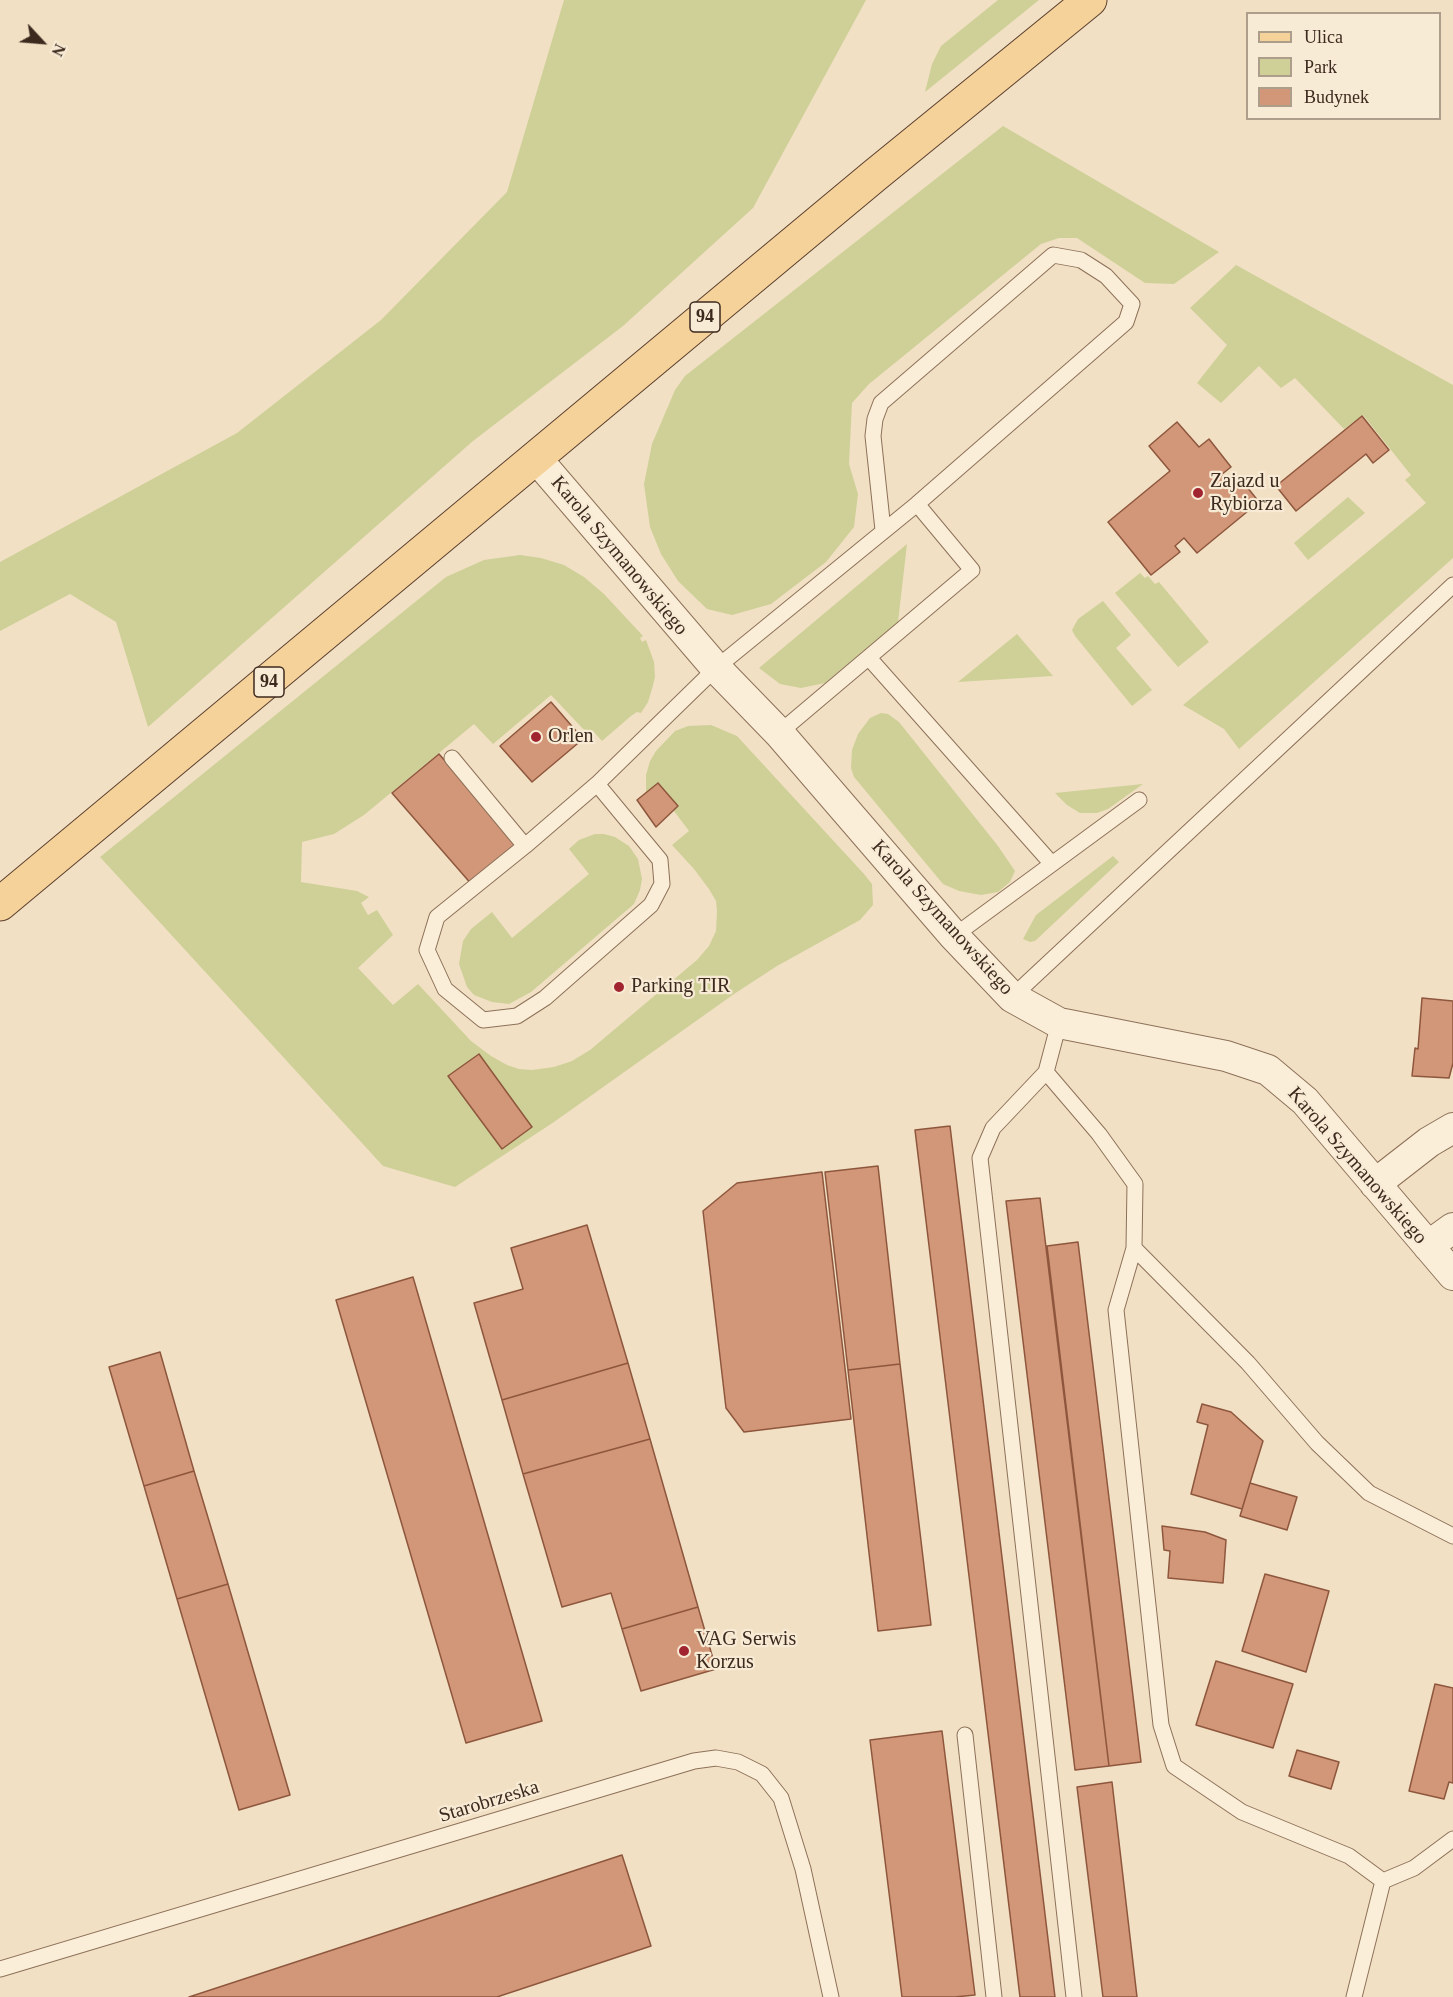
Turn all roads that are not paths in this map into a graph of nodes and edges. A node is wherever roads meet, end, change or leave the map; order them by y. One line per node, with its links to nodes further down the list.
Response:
1 (1090, 0): 2 (main road, 94)
2 (536, 458): 7 (street, Karola Szymanowskiego); 14 (main road, 94)
3 (916, 504): 4 (lane); 4 (lane); 6 (lane)
4 (883, 530): 7 (lane)
5 (1453, 585): 16 (lane)
6 (869, 658): 8 (lane); 13 (lane)
7 (716, 668): 8 (street, Karola Szymanowskiego); 10 (lane)
8 (779, 733): 15 (street, Karola Szymanowskiego)
9 (452, 758): 12 (lane)
10 (597, 784): 12 (lane); 12 (lane)
11 (1139, 800): 13 (lane)
12 (525, 846)
13 (1052, 864): 15 (lane)
14 (0, 904)
15 (954, 936): 16 (street, Karola Szymanowskiego)
16 (1012, 997): 17 (street, Karola Szymanowskiego)
17 (1059, 1023): 18 (lane); 20 (street, Karola Szymanowskiego)
18 (1046, 1071): 23 (lane); 32 (lane)
19 (1453, 1128): 20 (street)
20 (1375, 1184): 22 (street, Karola Szymanowskiego)
21 (1453, 1228): 22 (street)
22 (1428, 1246): 24 (street, Karola Szymanowskiego)
23 (1134, 1248): 25 (lane); 28 (lane)
24 (1453, 1275)
25 (1453, 1536)
26 (965, 1735): 31 (lane)
27 (1453, 1839): 28 (lane)
28 (1383, 1881): 33 (lane)
29 (0, 1969): 30 (lane, Starobrzeska)
30 (831, 1997)
31 (994, 1997)
32 (1074, 1997)
33 (1354, 1997)

